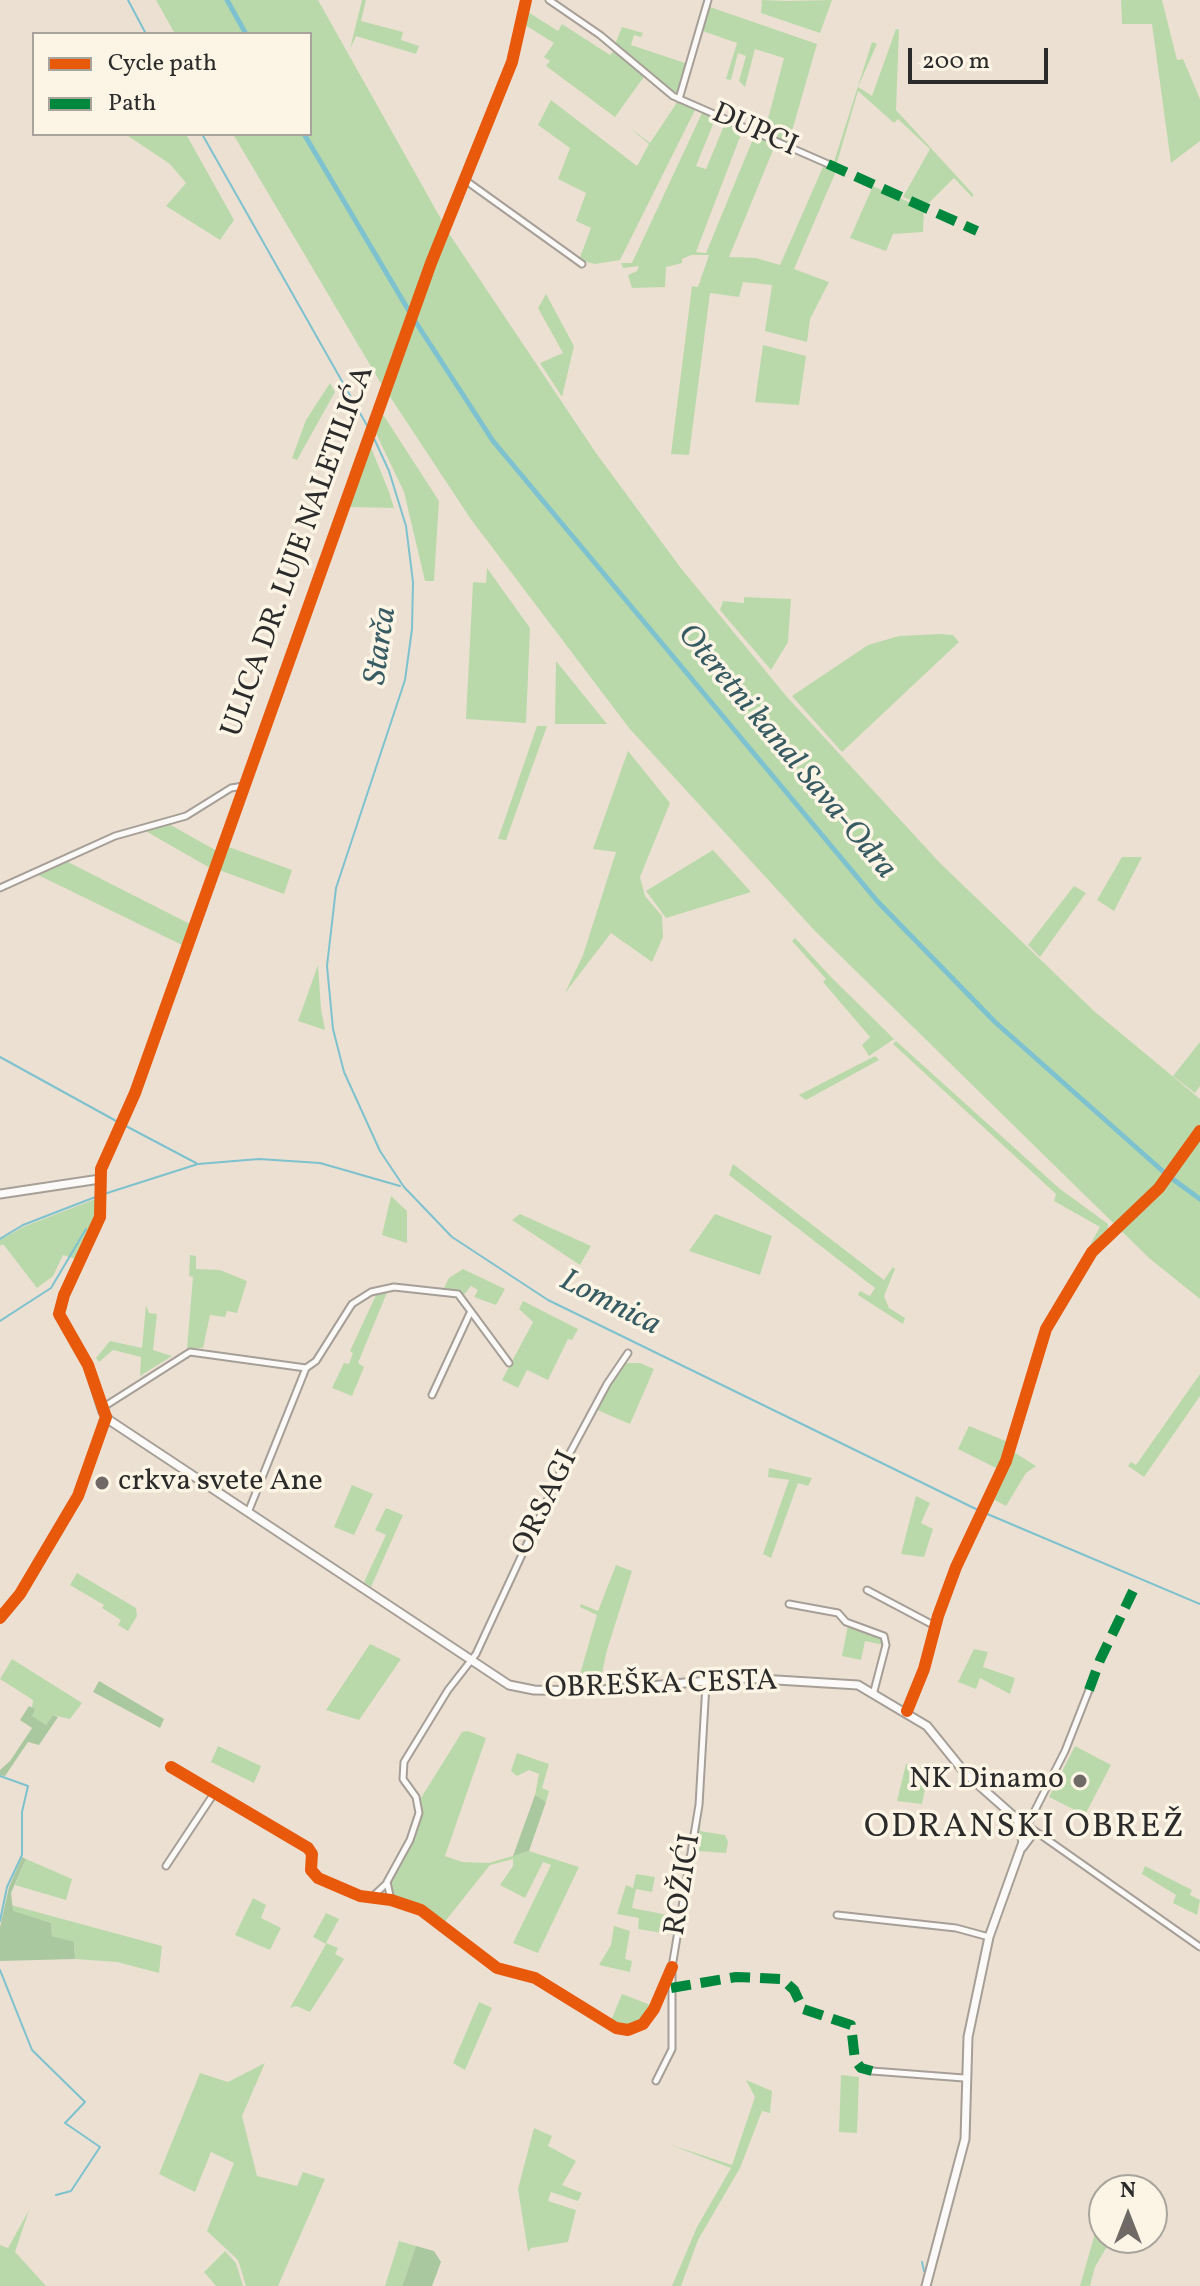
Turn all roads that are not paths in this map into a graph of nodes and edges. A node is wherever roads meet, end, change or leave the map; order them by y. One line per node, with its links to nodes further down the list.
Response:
1 (526, 0): 6 (street, ULICA DR. LUJE NALETILIĆA)
2 (549, 0): 4 (street, DUPCI)
3 (708, 0): 4 (street, DUPCI)
4 (679, 99): 5 (street, DUPCI)
5 (828, 164)
6 (464, 180): 7 (street); 8 (street, ULICA DR. LUJE NALETILIĆA)
7 (582, 264)
8 (244, 786): 9 (street); 11 (street, ULICA DR. LUJE NALETILIĆA)
9 (0, 888)
10 (1200, 1131): 24 (street)
11 (100, 1179): 12 (street); 18 (street)
12 (0, 1194)
13 (468, 1308): 15 (street); 16 (street); 17 (street)
14 (628, 1353): 25 (street, ORSAGI)
15 (509, 1363)
16 (306, 1368): 18 (street); 20 (street)
17 (432, 1395)
18 (102, 1408): 19 (street)
19 (106, 1417): 20 (street, OBREŠKA CESTA); 23 (street)
20 (249, 1510): 25 (street, OBREŠKA CESTA)
21 (867, 1590): 24 (street)
22 (789, 1604): 28 (street)
23 (0, 1618)
24 (935, 1626): 29 (street)
25 (472, 1659): 26 (street, OBREŠKA CESTA); 37 (street, ORSAGI)
26 (706, 1684): 28 (street, OBREŠKA CESTA); 43 (street, ROŽIĆI)
27 (1089, 1690): 33 (street)
28 (874, 1691): 29 (street, OBREŠKA CESTA)
29 (907, 1711): 32 (street, OBREŠKA CESTA)
30 (171, 1767): 31 (street)
31 (215, 1792): 36 (street); 38 (street)
32 (1015, 1816): 33 (street, OBREŠKA CESTA); 35 (street)
33 (1027, 1826): 34 (street, OBREŠKA CESTA)
34 (1035, 1832): 35 (street); 42 (street, OBREŠKA CESTA)
35 (1020, 1852): 41 (street)
36 (166, 1866)
37 (387, 1882): 38 (street, ORSAGI); 39 (street)
38 (371, 1898): 39 (street)
39 (391, 1900): 43 (street)
40 (837, 1915): 41 (street)
41 (989, 1937): 45 (street)
42 (1200, 1947)
43 (672, 1967): 46 (street, ROŽIĆI)
44 (872, 2071): 45 (street)
45 (964, 2078): 47 (street)
46 (656, 2081)
47 (926, 2286)

